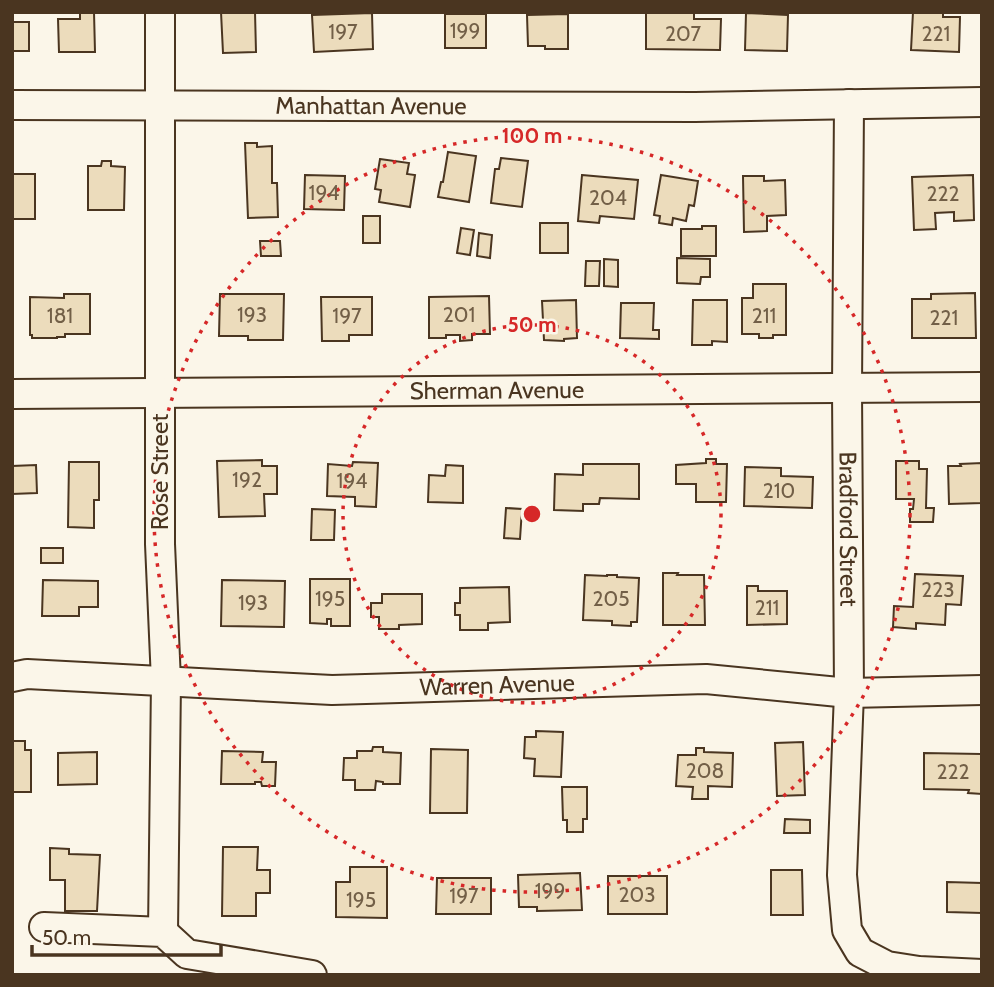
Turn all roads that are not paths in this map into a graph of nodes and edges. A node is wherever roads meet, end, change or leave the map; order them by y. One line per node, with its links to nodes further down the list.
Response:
1 (160, 12): 5 (street, Rose Street)
2 (982, 102): 3 (street, Manhattan Avenue)
3 (849, 104): 5 (street, Manhattan Avenue); 7 (street, Bradford Street)
4 (12, 105): 5 (street, Manhattan Avenue)
5 (161, 105): 8 (street, Rose Street)
6 (982, 387): 7 (street, Sherman Avenue)
7 (847, 389): 8 (street, Sherman Avenue); 13 (street, Bradford Street)
8 (160, 393): 9 (street, Sherman Avenue); 11 (street, Rose Street)
9 (12, 394)
10 (12, 677): 11 (street, Warren Avenue)
11 (166, 681): 13 (street, Warren Avenue); 15 (street, Rose Street)
12 (982, 690): 13 (street, Warren Avenue)
13 (849, 693): 16 (street, Bradford Street)
14 (44, 927): 15 (street)
15 (163, 932): 17 (street)
16 (982, 974)
17 (312, 975)

